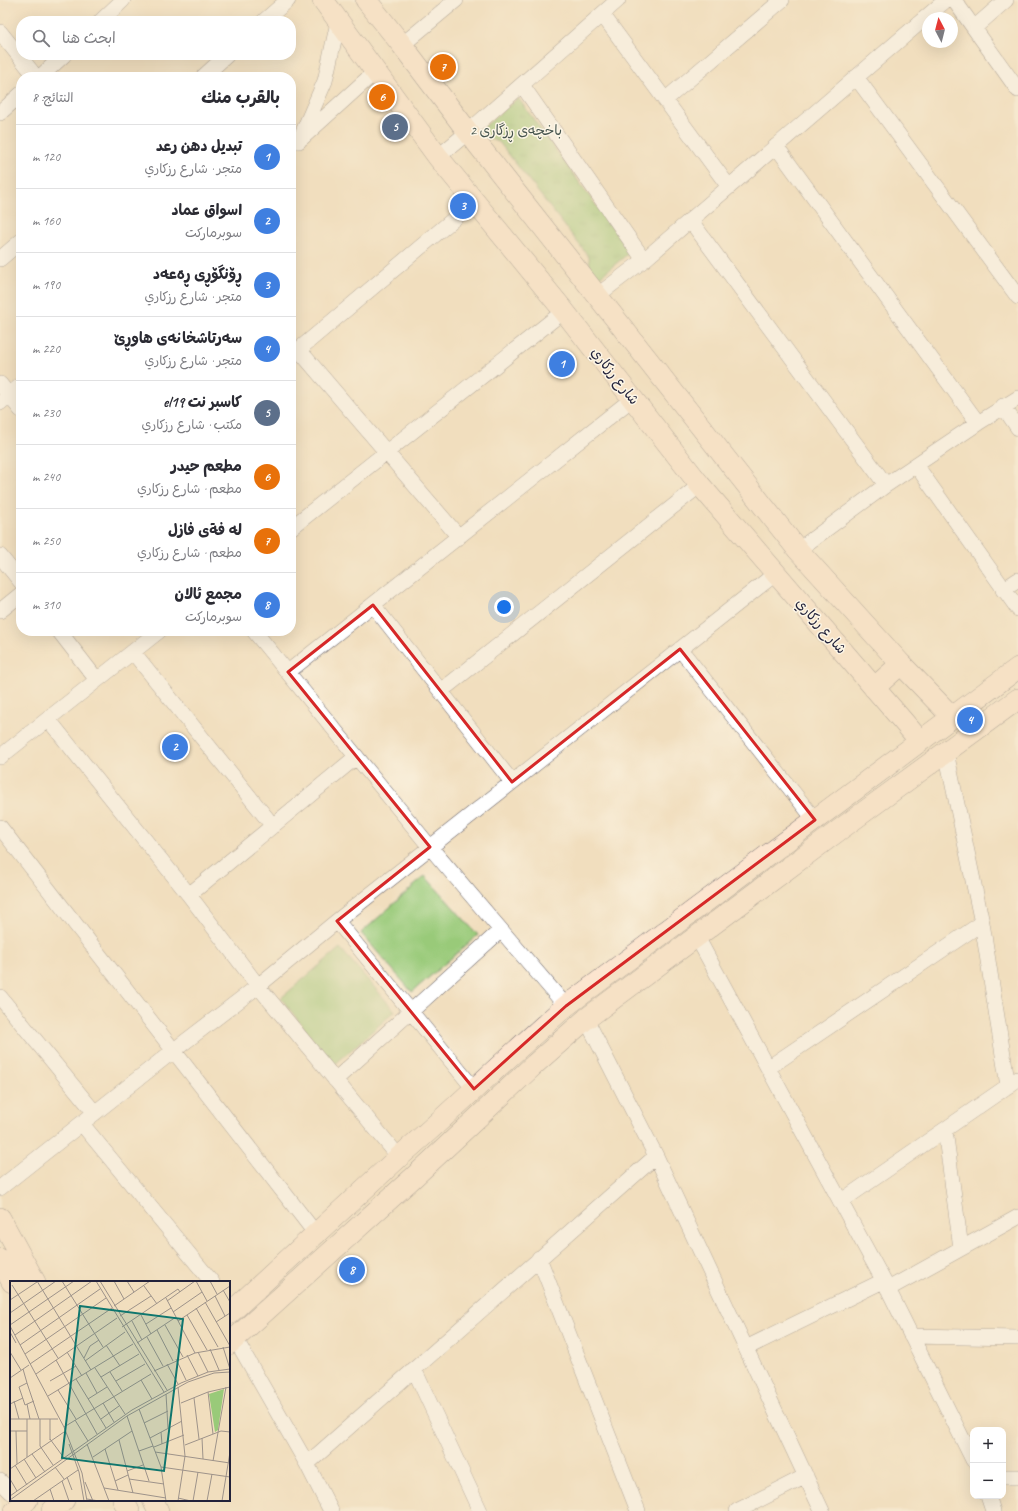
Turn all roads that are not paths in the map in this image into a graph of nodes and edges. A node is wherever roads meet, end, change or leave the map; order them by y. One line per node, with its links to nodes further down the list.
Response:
1 (123, 0): 12 (street)
2 (288, 0): 13 (street)
3 (323, 0): 14 (street, شارع رزكاري)
4 (366, 0): 17 (street)
5 (456, 0): 17 (street)
6 (618, 0): 11 (street)
7 (782, 0): 30 (street)
8 (946, 0): 26 (street)
9 (954, 0): 15 (street)
10 (1006, 0): 15 (street)
11 (602, 14): 27 (street); 30 (street)
12 (106, 16)
13 (270, 16)
14 (338, 22): 22 (street, شارع رزكاري); 33 (street)
15 (974, 28): 28 (street)
16 (0, 32): 18 (street)
17 (402, 45): 32 (street)
18 (16, 52)
19 (22, 60): 23 (street)
20 (59, 60): 24 (street)
21 (222, 60): 25 (street)
22 (376, 71): 34 (street); 36 (street, شارع رزكاري)
23 (32, 72)
24 (45, 72)
25 (208, 72)
26 (856, 77): 35 (street); 44 (street)
27 (522, 85): 32 (street); 42 (street)
28 (1018, 90)
29 (16, 99): 31 (street)
30 (665, 100): 37 (street)
31 (0, 113)
32 (468, 132): 36 (street); 43 (street)
33 (296, 143)
34 (296, 144)
35 (776, 146): 37 (street); 54 (street)
36 (438, 157): 38 (street, شارع رزكاري)
37 (729, 187): 39 (street)
38 (474, 202): 45 (street, شارع رزكاري); 46 (street)
39 (690, 220): 42 (street); 59 (street)
40 (16, 245): 41 (street)
41 (0, 259)
42 (644, 260): 43 (street)
43 (598, 295): 62 (street)
44 (1018, 297)
45 (564, 311): 51 (street, شارع رزكاري); 56 (street)
46 (296, 352)
47 (296, 354): 56 (street)
48 (16, 387): 49 (street)
49 (3, 394): 52 (street)
50 (1018, 398): 53 (street)
51 (632, 399): 58 (street, شارع رزكاري); 61 (street)
52 (16, 406)
53 (1004, 406): 54 (street); 55 (street)
54 (978, 423): 57 (street)
55 (1018, 428)
56 (388, 452): 60 (street); 61 (street)
57 (916, 465): 59 (street); 67 (street)
58 (700, 485): 64 (street, شارع رزكاري); 82 (street)
59 (886, 485): 62 (street)
60 (296, 524)
61 (459, 536): 69 (street)
62 (798, 550): 77 (street)
63 (0, 556): 65 (street)
64 (775, 574): 75 (street); 81 (street, شارع رزكاري)
65 (16, 576)
66 (1018, 580): 67 (street)
67 (1004, 590): 70 (street)
68 (16, 598): 71 (street)
69 (373, 605): 79 (street); 82 (street)
70 (1018, 609)
71 (0, 611)
72 (63, 636): 80 (street)
73 (153, 636): 76 (street)
74 (258, 636): 79 (street)
75 (680, 649): 90 (street); 91 (street)
76 (133, 652): 80 (street); 92 (street)
77 (901, 664): 81 (street); 84 (street)
78 (1018, 668): 84 (street)
79 (288, 672): 89 (street)
80 (98, 680): 85 (street)
81 (874, 688): 86 (street, شارع رزكاري)
82 (441, 691): 90 (street)
83 (1018, 700): 87 (street)
84 (952, 717): 86 (street)
85 (48, 718): 88 (street); 95 (street)
86 (920, 741): 91 (street)
87 (946, 752): 97 (street); 99 (street)
88 (0, 757)
89 (356, 757): 92 (street); 94 (street)
90 (512, 782): 94 (street)
91 (815, 820): 100 (street)
92 (273, 826): 95 (street)
93 (0, 827): 107 (street)
94 (430, 847): 96 (street); 98 (street)
95 (189, 895): 102 (street)
96 (337, 921): 102 (street); 105 (street)
97 (982, 923): 108 (street); 110 (street)
98 (501, 930): 104 (street); 105 (street)
99 (697, 937): 101 (street); 108 (street)
100 (630, 957): 101 (street); 104 (street)
101 (643, 976): 106 (street)
102 (258, 986): 107 (street); 109 (street)
103 (0, 997): 112 (street)
104 (566, 1006): 111 (street)
105 (411, 1012): 109 (street); 111 (street)
106 (586, 1019): 115 (street); 132 (street)
107 (173, 1051): 112 (street); 121 (street)
108 (768, 1068): 118 (street)
109 (335, 1080): 116 (street)
110 (1013, 1083): 114 (street)
111 (474, 1089): 116 (street)
112 (95, 1113): 113 (street)
113 (82, 1124): 117 (street); 127 (street)
114 (945, 1130): 118 (street); 122 (street)
115 (656, 1156): 123 (street); 133 (street)
116 (398, 1157): 121 (street)
117 (0, 1188)
118 (840, 1202): 128 (street)
119 (1018, 1216): 122 (street)
120 (0, 1218): 126 (street)
121 (316, 1234): 129 (street)
122 (961, 1248): 128 (street)
123 (539, 1258): 134 (street); 151 (street)
124 (0, 1259): 125 (street)
125 (11, 1281)
126 (34, 1281)
127 (211, 1281)
128 (885, 1285): 130 (street); 133 (street)
129 (231, 1309)
130 (911, 1336): 131 (street); 135 (street)
131 (1018, 1338)
132 (232, 1341): 136 (street)
133 (746, 1348): 137 (street)
134 (414, 1369): 136 (street); 150 (street)
135 (970, 1454)
136 (307, 1464): 149 (street)
137 (806, 1476): 152 (street); 153 (street)
138 (1006, 1477): 139 (street)
139 (1018, 1477)
140 (0, 1481): 141 (street)
141 (10, 1492)
142 (989, 1499): 154 (street)
143 (63, 1501): 146 (street)
144 (124, 1501): 147 (street)
145 (153, 1501): 148 (street)
146 (52, 1511)
147 (129, 1511)
148 (158, 1511)
149 (331, 1511)
150 (480, 1511)
151 (638, 1511)
152 (737, 1511)
153 (822, 1511)
154 (993, 1511)

